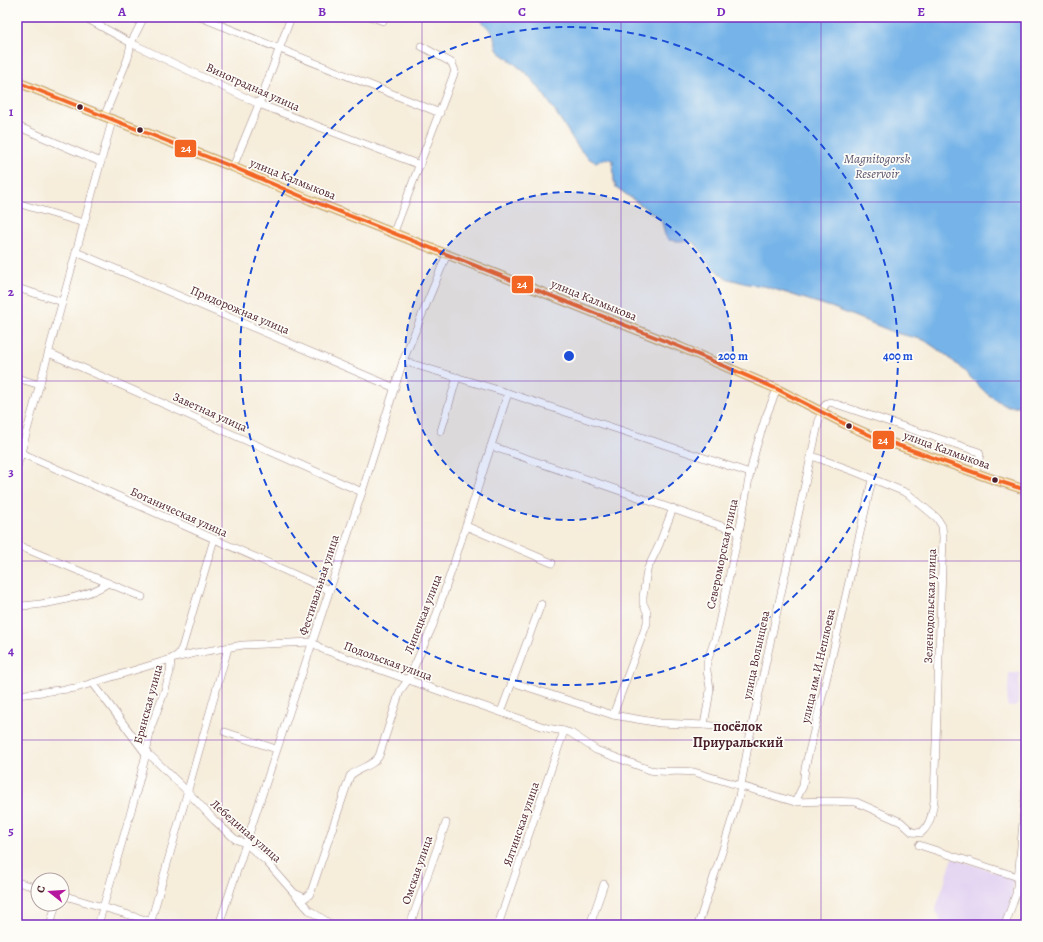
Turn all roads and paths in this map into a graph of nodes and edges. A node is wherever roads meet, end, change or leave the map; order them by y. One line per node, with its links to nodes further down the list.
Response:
1 (84, 17): 7 (street, Виноградная улица)
2 (144, 17): 7 (street)
3 (200, 17): 9 (street)
4 (291, 17): 9 (street)
5 (372, 17): 6 (street)
6 (383, 21)
7 (131, 43): 11 (street, Виноградная улица); 13 (street)
8 (421, 46): 12 (street)
9 (280, 49): 11 (street); 12 (street)
10 (17, 82): 13 (main road, улица Калмыкова)
11 (259, 104): 16 (street, Виноградная улица); 17 (street)
12 (440, 113): 16 (street)
13 (108, 119): 15 (street); 17 (main road, улица Калмыкова)
14 (17, 126): 15 (street)
15 (101, 162): 19 (street)
16 (420, 165): 20 (street)
17 (233, 167): 20 (main road, улица Калмыкова)
18 (17, 203): 19 (street)
19 (84, 224): 21 (street)
20 (394, 232): 22 (main road, улица Калмыкова)
21 (76, 252): 24 (street); 30 (street, Придорожная улица)
22 (447, 254): 26 (street, Фестивальная улица); 31 (main road, улица Калмыкова)
23 (17, 288): 24 (street)
24 (63, 302): 25 (street)
25 (49, 352): 29 (street); 43 (street, Заветная улица)
26 (403, 361): 28 (street); 30 (street, Фестивальная улица)
27 (17, 378): 29 (street)
28 (457, 378): 32 (street); 34 (street)
29 (40, 385): 36 (street)
30 (395, 388): 43 (street, Фестивальная улица)
31 (777, 389): 33 (main road, улица Калмыкова); 39 (street, Североморская улица)
32 (508, 393): 35 (street, Липецкая улица); 39 (street)
33 (822, 411): 37 (street, улица Волынцева); 40 (main road, улица Калмыкова); 40 (street)
34 (441, 431)
35 (491, 446): 44 (street); 45 (street, Липецкая улица)
36 (21, 453): 38 (street); 47 (street, Ботаническая улица)
37 (812, 456): 41 (street, Зеленодольская улица); 65 (street, улица Волынцева)
38 (17, 467)
39 (750, 473): 46 (street, Североморская улица)
40 (975, 473): 42 (main road, улица Калмыкова)
41 (872, 480): 73 (street, улица им.И.Неплюева); 73 (street, Зеленодольская улица)
42 (1026, 490)
43 (362, 492): 51 (street, Фестивальная улица)
44 (673, 508): 46 (street); 63 (street)
45 (466, 526): 49 (street); 58 (street, Липецкая улица)
46 (739, 532): 64 (street, Североморская улица)
47 (214, 540): 51 (street, Ботаническая улица); 57 (street, Брянская улица)
48 (17, 545): 50 (street)
49 (552, 563)
50 (108, 583): 52 (street); 54 (street)
51 (329, 590): 55 (street, Фестивальная улица)
52 (142, 597)
53 (541, 604): 59 (street)
54 (17, 606)
55 (312, 642): 56 (street); 58 (street, Подольская улица); 68 (street, Фестивальная улица)
56 (228, 648): 57 (street); 72 (street)
57 (171, 659): 60 (street); 69 (street, Брянская улица)
58 (408, 680): 62 (street, Подольская улица); 81 (street, Липецкая улица)
59 (512, 682): 62 (street); 63 (street)
60 (93, 683): 61 (street); 69 (street, Лебединая улица)
61 (17, 695)
62 (501, 712): 66 (street, Подольская улица)
63 (613, 715): 64 (street)
64 (704, 725): 65 (street)
65 (751, 730): 70 (street, улица Волынцева)
66 (564, 731): 70 (street, Подольская улица); 92 (street, Ялтинская улица)
67 (224, 732): 68 (street)
68 (276, 749): 75 (street, Фестивальная улица)
69 (146, 754): 72 (street, Лебединая улица); 83 (street, Брянская улица)
70 (741, 786): 73 (street); 94 (street, улица Волынцева)
71 (1026, 787): 77 (street)
72 (188, 792): 75 (street, Лебединая улица); 85 (street)
73 (795, 802)
74 (446, 823): 91 (street, Омская улица)
75 (245, 843): 81 (street, Лебединая улица); 89 (street, Фестивальная улица)
76 (920, 845): 77 (street)
77 (1018, 877): 95 (street)
78 (17, 882): 80 (street)
79 (604, 884): 93 (street)
80 (30, 886)
81 (296, 894): 90 (street, Лебединая улица)
82 (70, 898): 83 (street)
83 (103, 908): 85 (street); 87 (street, Брянская улица)
84 (54, 912): 86 (street)
85 (151, 921): 88 (street)
86 (50, 925)
87 (98, 925)
88 (163, 925)
89 (219, 925)
90 (332, 925)
91 (410, 925)
92 (498, 925)
93 (590, 925)
94 (698, 925)
95 (1005, 925)

